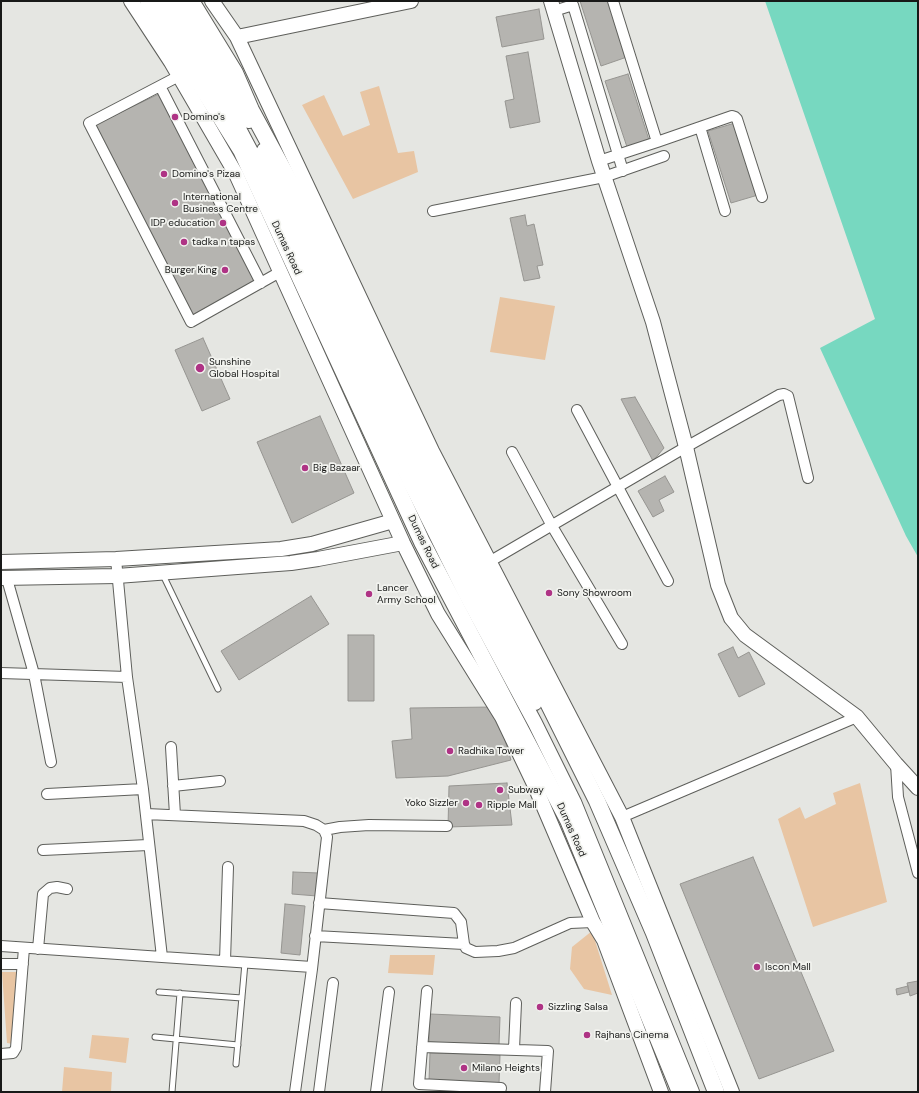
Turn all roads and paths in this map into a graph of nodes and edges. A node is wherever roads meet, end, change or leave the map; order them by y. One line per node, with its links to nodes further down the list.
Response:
1 (131, 1): 13 (street)
2 (148, 1): 100 (main road, Dumas Road)
3 (164, 1): 101 (street)
4 (175, 1): 102 (street)
5 (191, 1): 103 (main road)
6 (212, 1): 12 (street)
7 (410, 1): 11 (street)
8 (613, 1): 16 (street)
9 (572, 3): 10 (street); 17 (street)
10 (554, 4): 19 (street)
11 (376, 5): 12 (street)
12 (237, 37): 37 (street)
13 (179, 76): 14 (street); 25 (street)
14 (160, 86): 26 (street); 26 (street)
15 (700, 127): 16 (street); 22 (street); 24 (street)
16 (657, 142): 17 (street)
17 (617, 152): 19 (street); 20 (street)
18 (664, 156): 20 (street)
19 (598, 158): 21 (street)
20 (623, 171): 21 (street)
21 (604, 177): 23 (street); 28 (street)
22 (762, 197)
23 (433, 211)
24 (725, 211)
25 (280, 272): 26 (street); 32 (street)
26 (260, 283)
27 (577, 410): 31 (street)
28 (686, 447): 30 (street); 31 (street); 47 (street)
29 (512, 452): 33 (street)
30 (808, 478)
31 (618, 487): 33 (street); 41 (street)
32 (393, 521): 34 (street); 35 (street)
33 (552, 526): 37 (street); 42 (street)
34 (403, 543): 38 (street); 67 (street)
35 (116, 559): 36 (street); 39 (street)
36 (1, 562)
37 (490, 562): 58 (street)
38 (162, 572): 39 (street); 46 (lane)
39 (117, 576): 40 (street); 45 (street)
40 (4, 579): 44 (street)
41 (668, 581)
42 (622, 644)
43 (1, 673): 44 (street)
44 (34, 674): 45 (street); 49 (street)
45 (126, 677): 54 (street)
46 (218, 689)
47 (857, 717): 50 (street); 58 (street)
48 (171, 746): 52 (street)
49 (51, 762)
50 (896, 764): 53 (street); 64 (street)
51 (220, 781): 52 (street)
52 (173, 786): 57 (street)
53 (918, 788)
54 (143, 789): 55 (street); 56 (street)
55 (47, 794)
56 (146, 814): 57 (street); 61 (street)
57 (175, 815): 60 (street)
58 (622, 817): 104 (street)
59 (447, 826): 60 (street)
60 (324, 830): 66 (street)
61 (148, 845): 62 (street); 73 (street)
62 (43, 850)
63 (228, 867): 74 (street)
64 (918, 873)
65 (67, 889): 72 (street)
66 (319, 903): 68 (street); 69 (street)
67 (593, 922): 69 (street); 99 (street)
68 (315, 936): 69 (street); 78 (street)
69 (464, 944)
70 (1, 946): 71 (street)
71 (24, 948): 72 (street); 77 (street)
72 (38, 949): 73 (street)
73 (162, 957): 74 (street)
74 (225, 962): 75 (street)
75 (245, 963): 78 (street); 84 (lane)
76 (1, 964): 77 (street)
77 (23, 964): 91 (street)
78 (312, 967): 94 (street)
79 (333, 984): 95 (street)
80 (427, 991): 89 (street)
81 (159, 992): 83 (lane)
82 (389, 992): 96 (street)
83 (180, 993): 84 (lane); 87 (lane)
84 (242, 998): 88 (lane)
85 (516, 1003): 90 (street)
86 (155, 1037): 87 (lane)
87 (176, 1039): 88 (lane); 93 (lane)
88 (238, 1045): 92 (lane)
89 (422, 1047): 90 (street); 97 (street)
90 (514, 1050): 98 (street)
91 (1, 1054)
92 (236, 1064)
93 (172, 1092)
94 (295, 1092)
95 (319, 1092)
96 (376, 1092)
97 (500, 1092)
98 (545, 1092)
99 (661, 1092)
100 (680, 1092)
101 (692, 1092)
102 (701, 1092)
103 (716, 1092)
104 (732, 1092)

